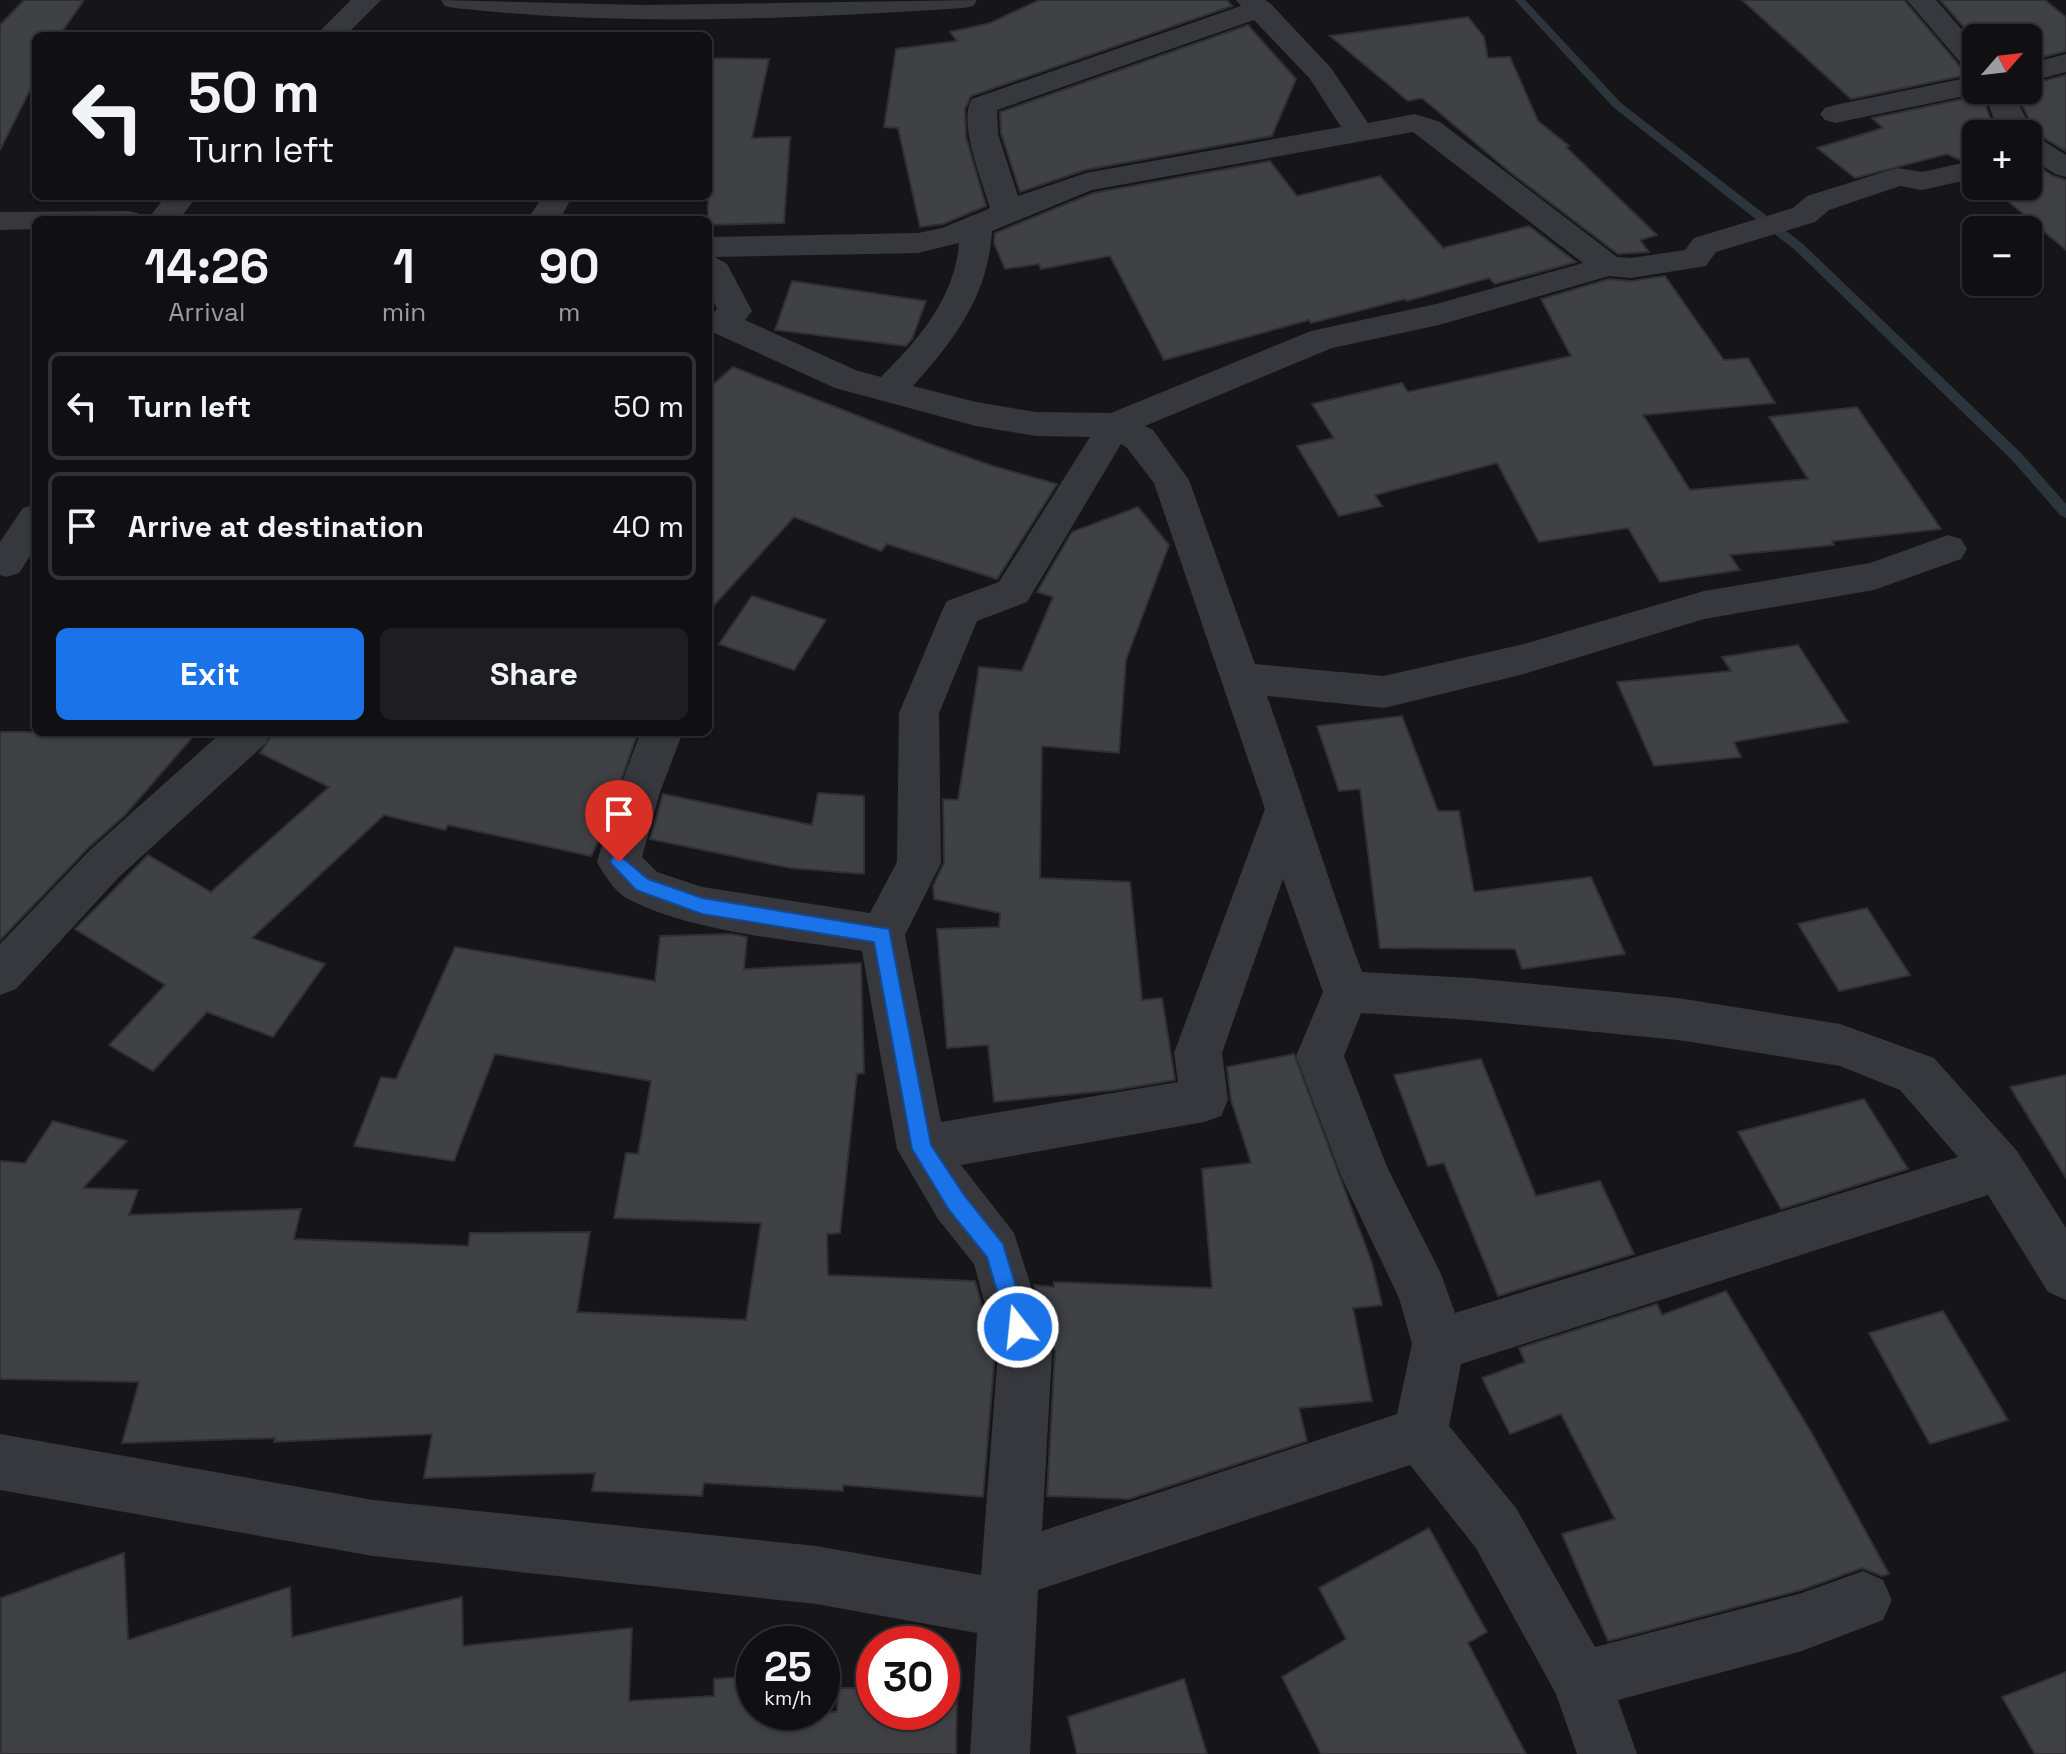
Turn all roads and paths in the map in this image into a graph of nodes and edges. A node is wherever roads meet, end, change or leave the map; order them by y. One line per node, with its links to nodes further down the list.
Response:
1 (367, 0): 8 (street)
2 (455, 0): 7 (street)
3 (963, 0): 6 (street)
4 (1921, 0): 10 (street)
5 (1255, 4): 15 (street); 21 (street)
6 (712, 6): 7 (street)
7 (673, 11): 9 (street)
8 (333, 32)
9 (662, 32)
10 (1962, 47)
11 (2066, 63): 12 (street)
12 (2042, 69)
13 (1962, 88): 14 (street)
14 (1835, 114)
15 (1360, 133): 21 (street); 27 (street)
16 (2042, 152): 18 (street)
17 (2042, 162): 18 (street)
18 (2064, 166)
19 (1962, 172): 27 (street)
20 (179, 200): 22 (street)
21 (1007, 212): 25 (street)
22 (166, 216)
23 (32, 220): 24 (street)
24 (0, 221)
25 (976, 229): 26 (street); 29 (street)
26 (712, 247)
27 (1608, 266): 30 (street)
28 (712, 268): 29 (street)
29 (888, 391): 30 (street)
30 (1115, 425): 34 (street); 38 (street)
31 (32, 526): 33 (street)
32 (1948, 549): 34 (street)
33 (14, 564)
34 (1241, 678): 37 (street)
35 (246, 736): 39 (street)
36 (660, 736): 38 (street)
37 (1286, 809): 40 (street); 41 (street)
38 (882, 935): 41 (street)
39 (0, 975)
40 (1346, 992): 42 (street); 44 (street)
41 (924, 1148): 47 (street)
42 (1999, 1168): 43 (street); 44 (street)
43 (2066, 1274)
44 (1438, 1344): 45 (street)
45 (1420, 1434): 47 (street); 49 (street)
46 (0, 1462): 47 (street)
47 (1008, 1590): 50 (street)
48 (1863, 1600): 49 (street)
49 (1581, 1680): 51 (street)
50 (1000, 1754)
51 (1607, 1754)

